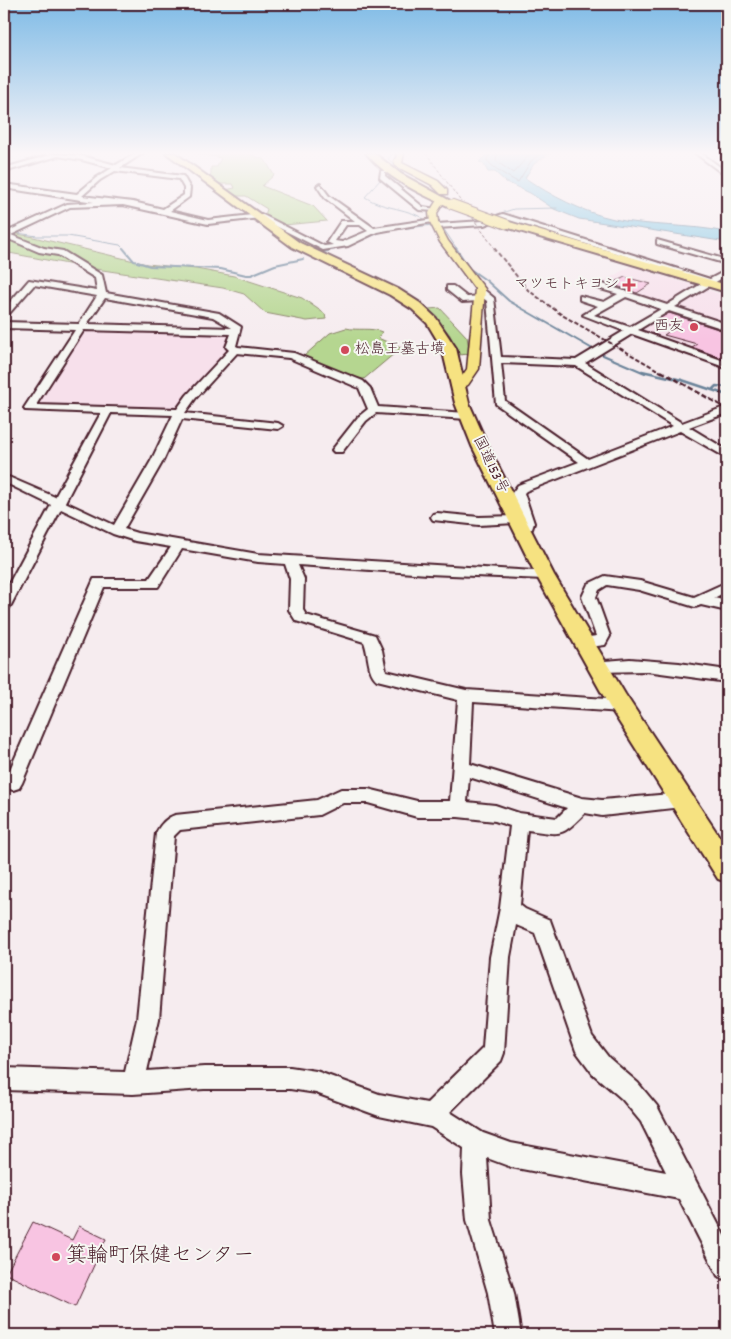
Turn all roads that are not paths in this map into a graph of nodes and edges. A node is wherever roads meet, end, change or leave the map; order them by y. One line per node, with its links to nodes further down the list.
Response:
1 (45, 215): 21 (street)
2 (181, 215): 6 (street)
3 (352, 215): 8 (street)
4 (432, 215): 9 (main road)
5 (492, 215): 7 (highway, bridge)
6 (255, 216): 12 (street); 37 (highway, 国道153号)
7 (505, 219): 9 (street); 17 (street); 17 (highway)
8 (362, 223): 10 (street); 12 (street)
9 (435, 224): 10 (street); 23 (main road)
10 (373, 231): 12 (street)
11 (660, 242): 15 (street)
12 (344, 244)
13 (709, 248): 14 (street)
14 (718, 250)
15 (727, 262)
16 (727, 272): 17 (street)
17 (708, 283): 20 (highway); 26 (street)
18 (597, 285): 22 (street)
19 (450, 288): 23 (street)
20 (727, 290)
21 (102, 294): 27 (street); 29 (street); 32 (street)
22 (625, 294): 25 (street); 26 (street)
23 (479, 295): 34 (street); 37 (main road)
24 (583, 298): 25 (street)
25 (604, 305): 31 (street)
26 (668, 308): 30 (street); 31 (street)
27 (4, 314)
28 (4, 325): 29 (street)
29 (82, 328): 32 (street); 40 (street)
30 (727, 328)
31 (632, 330): 35 (street); 36 (street)
32 (237, 331): 33 (street)
33 (235, 350): 39 (street); 41 (street)
34 (497, 360): 35 (street); 47 (street)
35 (578, 363): 44 (street)
36 (727, 364)
37 (457, 386): 42 (highway, 国道153号)
38 (727, 409): 44 (street)
39 (374, 410): 42 (street); 45 (street)
40 (107, 411): 41 (street); 49 (street)
41 (180, 414): 43 (street); 52 (street)
42 (467, 416): 51 (highway, 国道153号)
43 (278, 426)
44 (680, 426): 46 (street); 47 (street)
45 (338, 450)
46 (727, 455)
47 (587, 463): 51 (street)
48 (4, 478): 49 (street)
49 (57, 503): 52 (street); 58 (street)
50 (437, 517): 51 (street)
51 (519, 523): 55 (highway, 国道153号)
52 (117, 531): 53 (street)
53 (179, 544): 54 (street); 66 (street)
54 (290, 560): 55 (street); 63 (street)
55 (545, 575): 60 (highway, 国道153号)
56 (727, 586): 57 (street)
57 (700, 600): 59 (street); 60 (street)
58 (4, 605)
59 (727, 606)
60 (582, 643): 61 (highway, 国道153号)
61 (597, 666): 62 (street); 64 (highway, 国道153号)
62 (727, 676)
63 (466, 696): 64 (street); 65 (street)
64 (622, 706): 67 (highway, 国道153号)
65 (461, 768): 68 (street); 69 (street)
66 (12, 783)
67 (682, 800): 68 (street); 71 (highway, 国道153号)
68 (582, 805): 70 (street)
69 (458, 809): 70 (street); 74 (street)
70 (519, 821): 72 (street)
71 (727, 870)
72 (510, 908): 75 (street); 77 (street)
73 (4, 1079): 74 (street)
74 (133, 1083): 75 (street)
75 (430, 1116): 76 (street)
76 (476, 1142): 77 (street); 79 (street)
77 (687, 1188): 78 (street)
78 (725, 1256)
79 (508, 1335)

